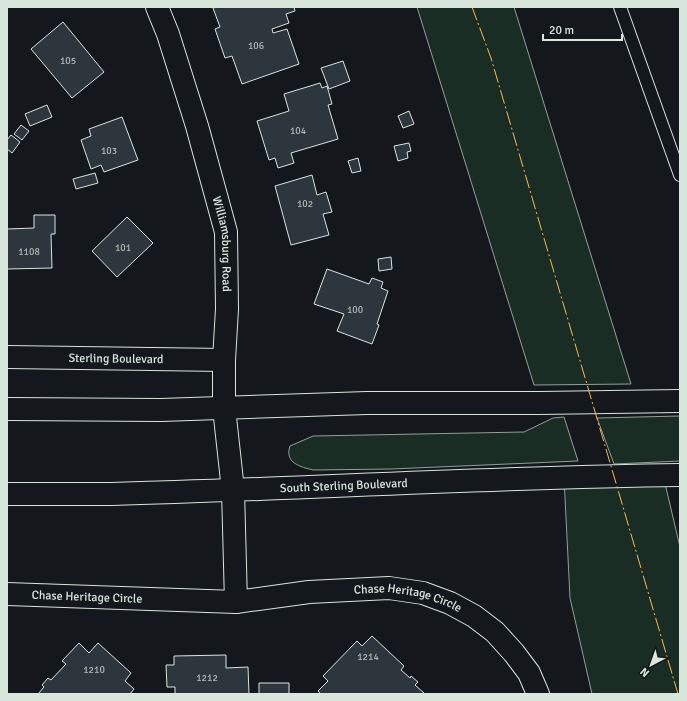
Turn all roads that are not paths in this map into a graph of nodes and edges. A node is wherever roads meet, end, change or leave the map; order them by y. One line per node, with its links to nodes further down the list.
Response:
1 (157, 7): 5 (street, Williamsburg Road)
2 (620, 7): 3 (lane)
3 (680, 175)
4 (7, 358): 5 (street, Sterling Boulevard)
5 (224, 360): 7 (street, Williamsburg Road)
6 (680, 401): 7 (street)
7 (224, 408): 8 (street); 10 (street, Williamsburg Road)
8 (7, 409)
9 (680, 475): 10 (street, South Sterling Boulevard)
10 (233, 490): 11 (street, South Sterling Boulevard); 13 (street)
11 (7, 494)
12 (8, 599): 13 (street, Chase Heritage Circle)
13 (236, 602): 14 (street, Chase Heritage Circle)
14 (538, 694)

